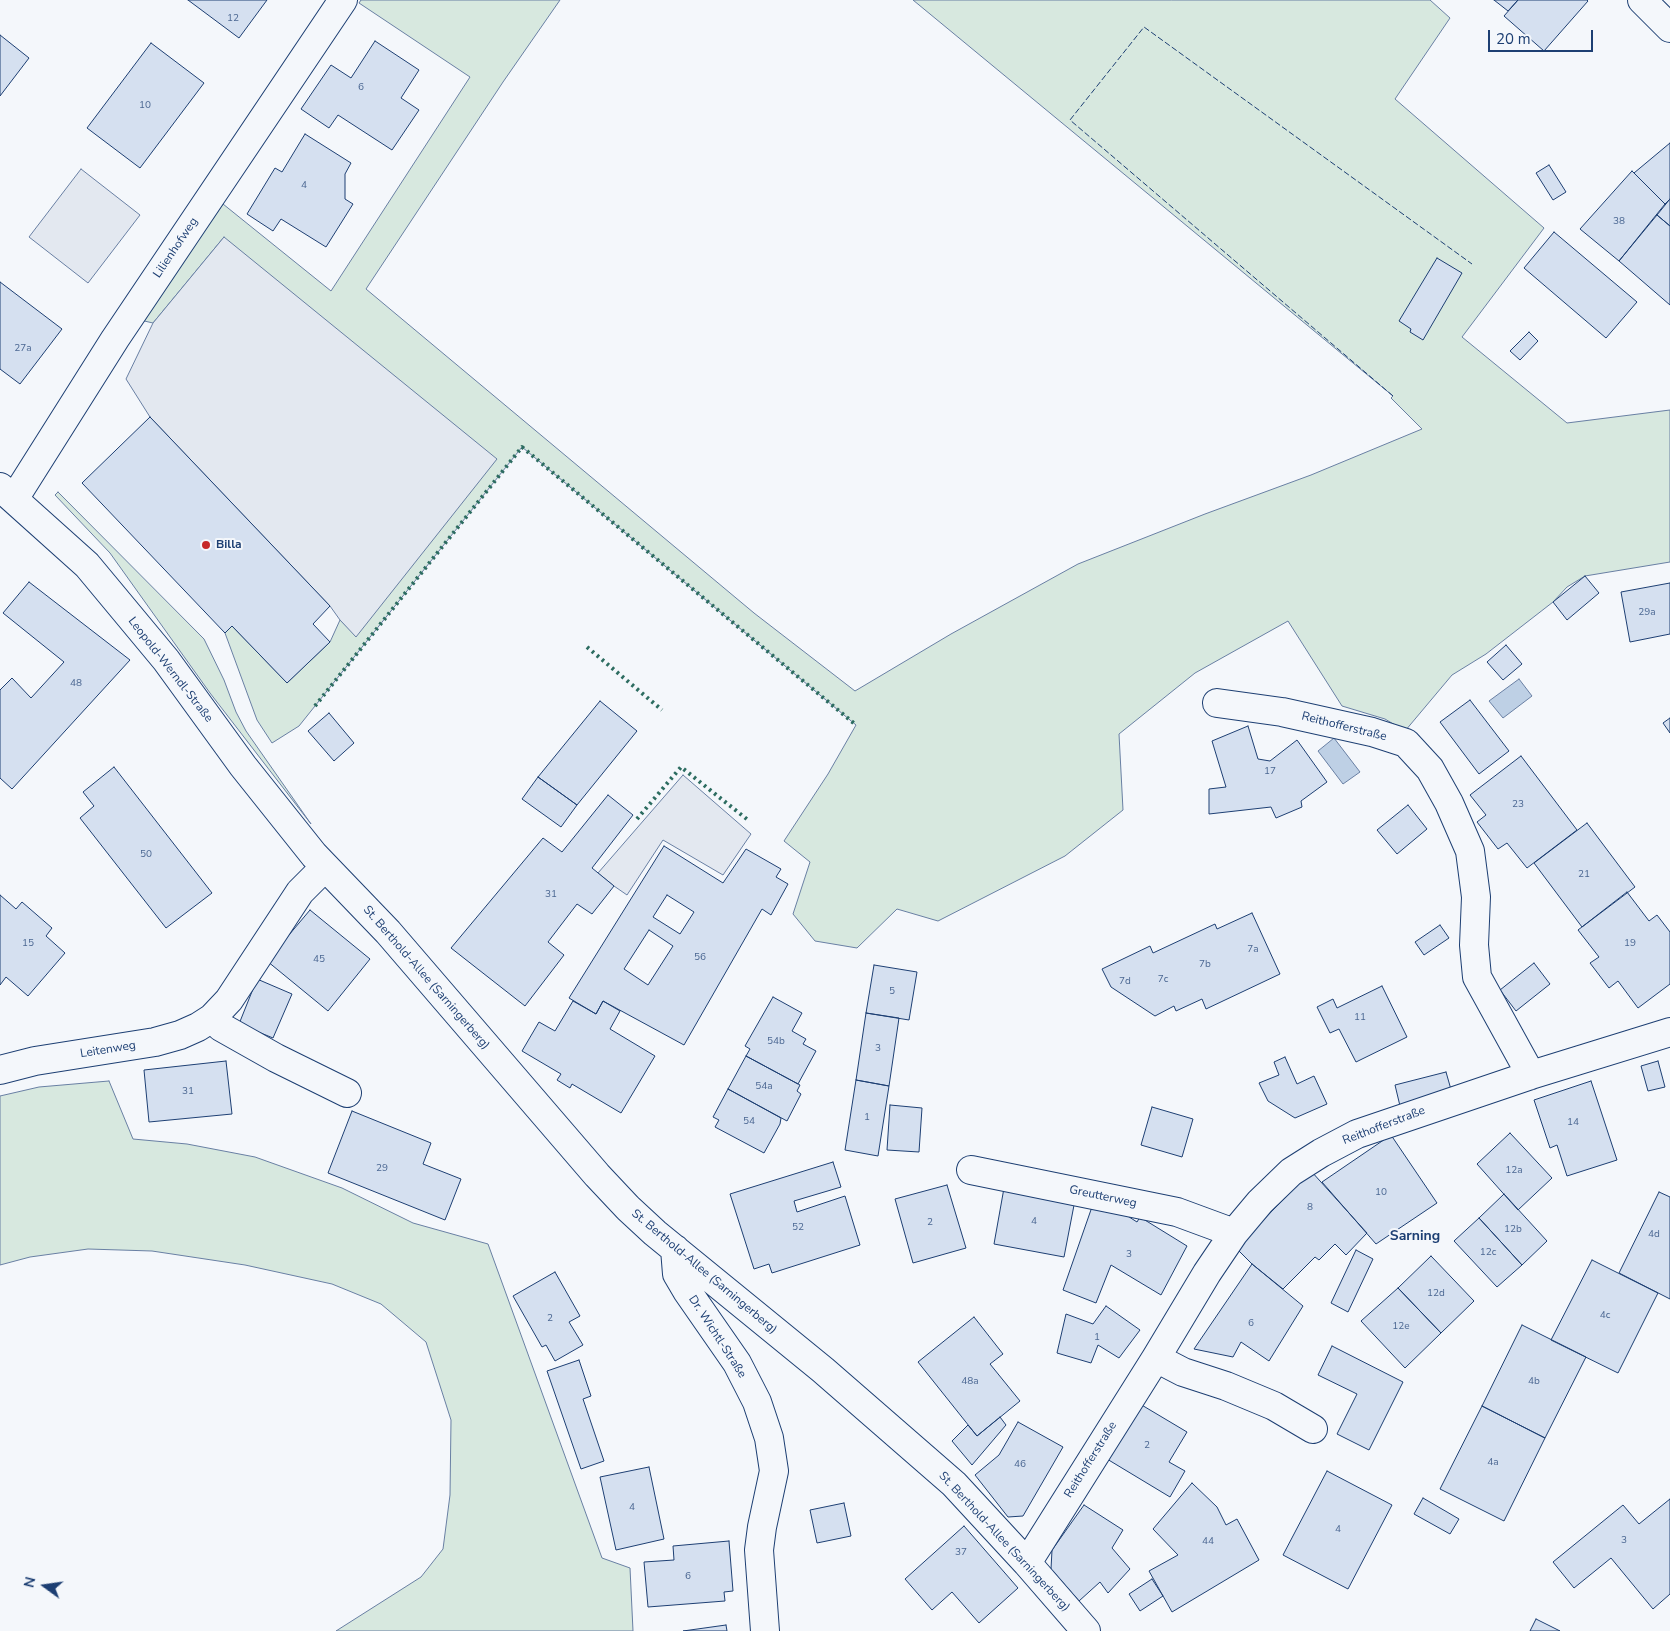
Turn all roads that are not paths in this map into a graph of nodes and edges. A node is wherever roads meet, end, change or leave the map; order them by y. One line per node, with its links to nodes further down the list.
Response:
1 (343, 0): 4 (street, Lilienhofweg)
2 (1642, 0): 3 (street)
3 (1670, 28)
4 (7, 493): 6 (street, Leopold-Werndl-Straße)
5 (1217, 703): 10 (street, Reithofferstraße)
6 (325, 867): 7 (street, Leitenweg); 14 (street, St. Berthold-Allee (Sarningerberg))
7 (212, 1018): 9 (street, Leitenweg); 11 (street)
8 (1670, 1032): 10 (street, Reithofferstraße)
9 (0, 1070)
10 (1531, 1075): 13 (street, Reithofferstraße)
11 (347, 1093)
12 (970, 1170): 13 (street, Greutterweg)
13 (1234, 1233): 15 (street, Reithofferstraße)
14 (675, 1249): 17 (street, St. Berthold-Allee (Sarningerberg)); 18 (street, Dr. Wichtl-Straße)
15 (1156, 1358): 16 (street); 17 (street, Reithofferstraße)
16 (1313, 1429)
17 (1027, 1563): 19 (street, St. Berthold-Allee (Sarningerberg))
18 (765, 1631)
19 (1086, 1631)

